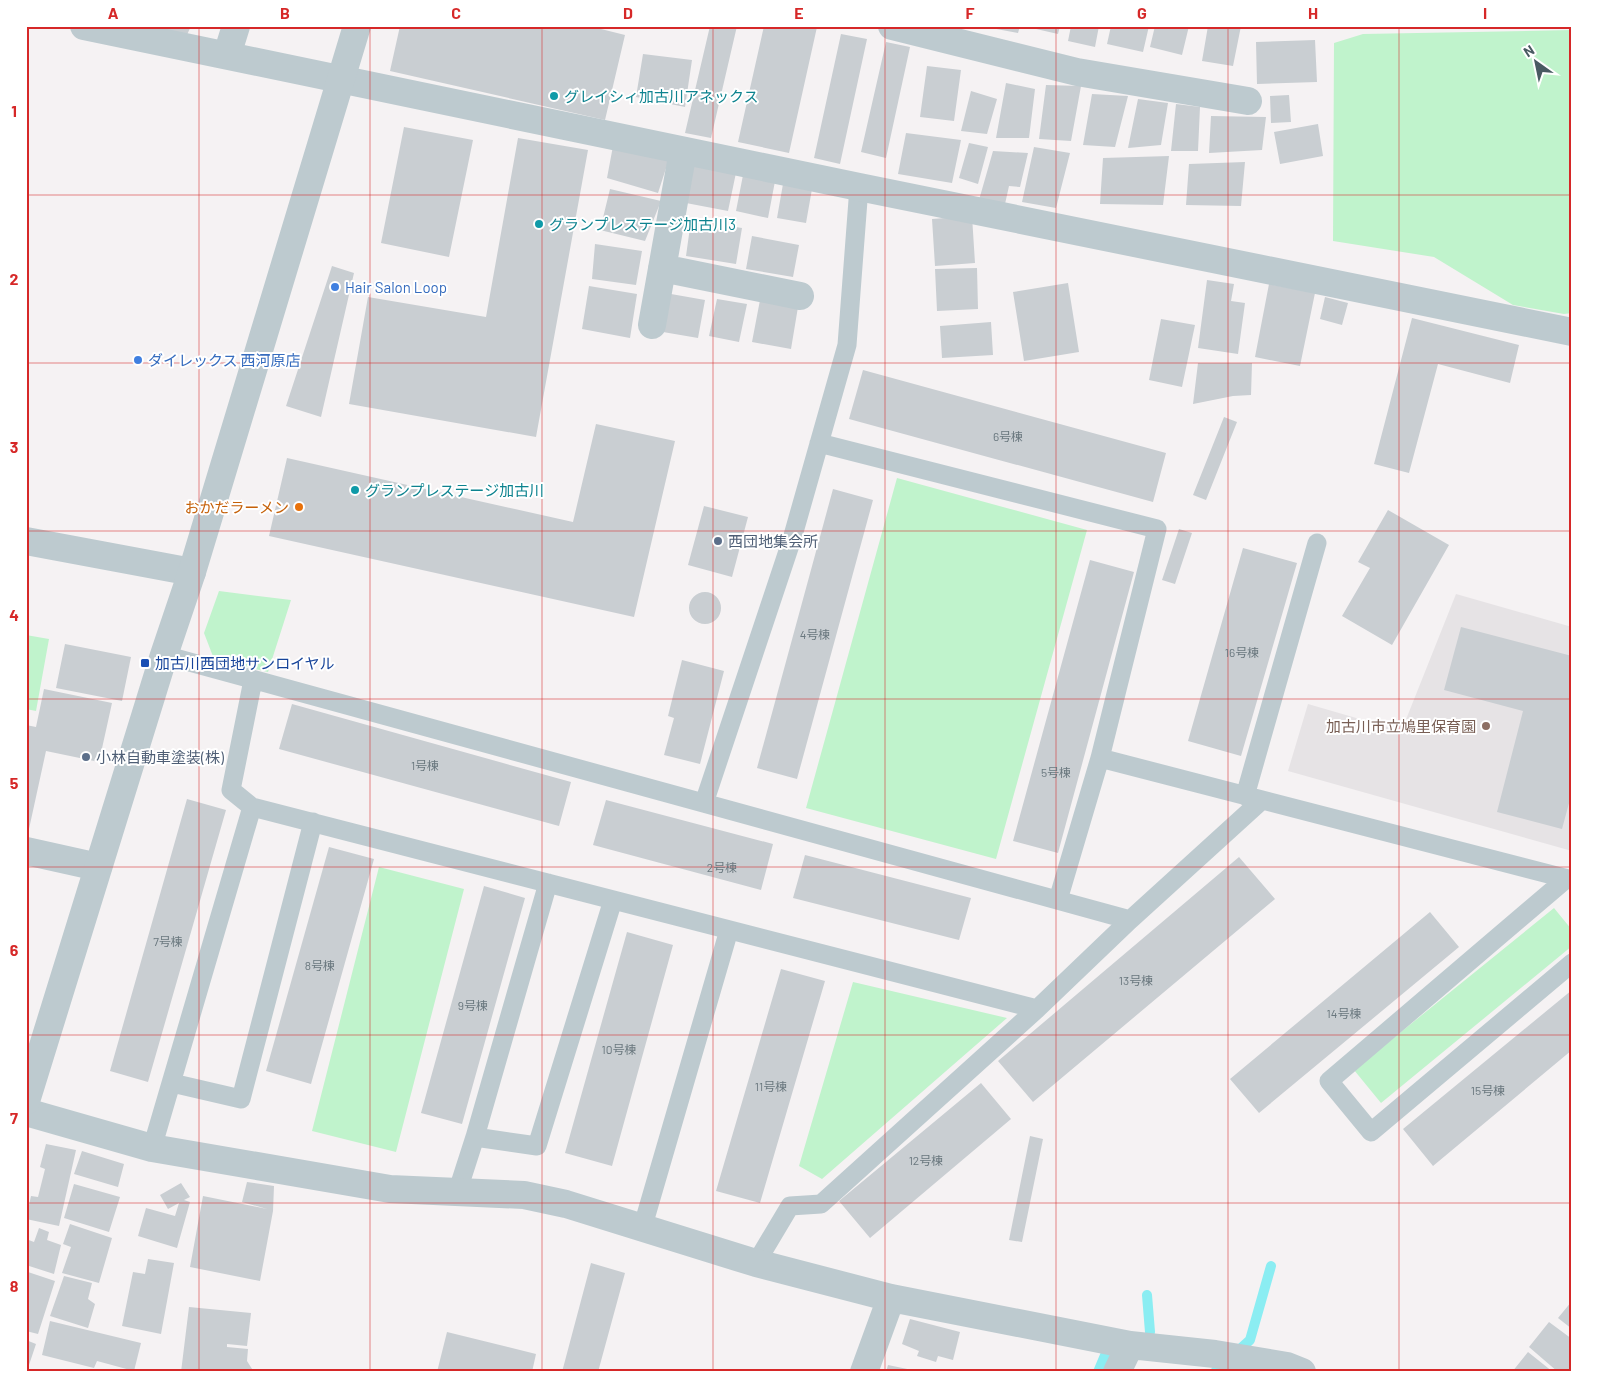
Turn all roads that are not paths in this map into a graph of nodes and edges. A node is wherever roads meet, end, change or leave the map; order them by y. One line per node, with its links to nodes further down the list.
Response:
1 (84, 26): 5 (street)
2 (236, 26): 5 (street)
3 (358, 26): 6 (street)
4 (901, 27): 7 (street)
5 (227, 56): 6 (street)
6 (341, 78): 8 (street); 17 (street)
7 (1248, 101)
8 (683, 151): 9 (street); 10 (street)
9 (859, 187): 13 (street); 14 (lane)
10 (662, 268): 11 (street); 12 (street)
11 (800, 296)
12 (652, 325)
13 (1572, 332)
14 (819, 443): 20 (lane); 22 (lane)
15 (26, 541): 17 (street)
16 (1317, 543): 21 (lane)
17 (192, 572): 18 (street)
18 (164, 656): 19 (lane); 26 (street)
19 (253, 680): 22 (lane); 23 (lane)
20 (1100, 758): 21 (lane); 30 (lane)
21 (1253, 798): 27 (lane); 31 (lane)
22 (704, 803): 30 (lane)
23 (252, 807): 24 (lane); 35 (lane)
24 (313, 822): 28 (lane); 35 (lane)
25 (26, 851): 26 (street)
26 (98, 867): 36 (street)
27 (1569, 880): 33 (lane)
28 (548, 883): 29 (lane); 38 (lane)
29 (613, 900): 32 (lane); 38 (lane)
30 (1058, 900): 31 (lane)
31 (1130, 920): 34 (lane)
32 (729, 930): 34 (lane); 41 (lane)
33 (1572, 963)
34 (1037, 1009): 42 (lane)
35 (172, 1083): 39 (lane)
36 (26, 1101)
37 (26, 1112): 39 (street)
38 (475, 1137): 40 (lane)
39 (152, 1148): 40 (street)
40 (457, 1193): 41 (street)
41 (642, 1228): 42 (street)
42 (756, 1263): 43 (street)
43 (891, 1298): 44 (street); 45 (street)
44 (1130, 1345): 46 (street); 47 (street)
45 (864, 1372)
46 (1117, 1372)
47 (1302, 1372)

